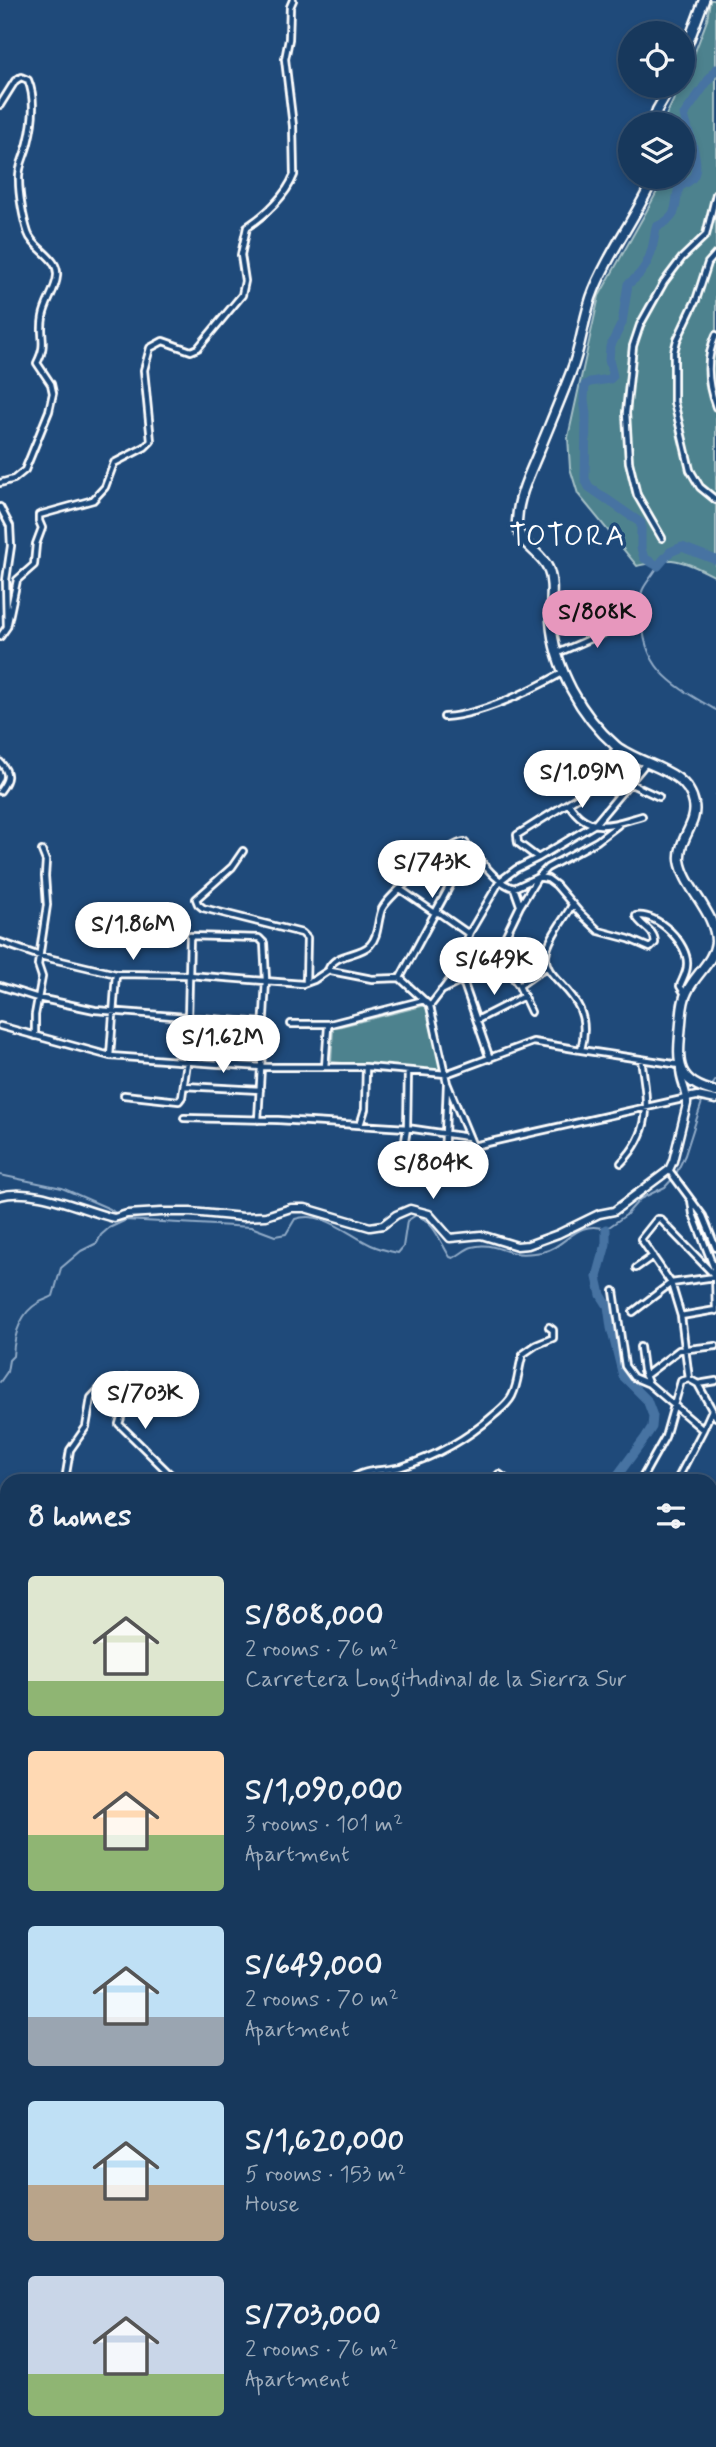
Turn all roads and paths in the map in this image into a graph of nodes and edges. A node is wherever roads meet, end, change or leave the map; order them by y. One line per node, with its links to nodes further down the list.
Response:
1 (293, 0): 15 (street)
2 (704, 0): 3 (highway)
3 (695, 24)
4 (0, 105): 10 (street)
5 (648, 189): 17 (highway)
6 (716, 194): 13 (street)
7 (716, 254): 11 (street)
8 (716, 335): 9 (street)
9 (716, 407)
10 (0, 483)
11 (716, 499)
12 (0, 507): 15 (street)
13 (662, 538)
14 (621, 620): 17 (street)
15 (7, 627): 16 (street)
16 (0, 637)
17 (558, 653): 18 (highway)
18 (565, 671): 19 (street); 20 (highway)
19 (444, 717)
20 (617, 747): 22 (highway); 26 (street)
21 (0, 762): 24 (street)
22 (646, 763): 23 (street); 56 (highway)
23 (631, 784): 25 (street); 28 (street)
24 (0, 791)
25 (659, 797)
26 (569, 804): 28 (street); 33 (street)
27 (642, 816): 29 (street)
28 (595, 824): 29 (street); 33 (street)
29 (618, 825): 34 (street)
30 (471, 848): 35 (street); 37 (street); 40 (street)
31 (42, 851): 43 (street)
32 (243, 851): 52 (street)
33 (538, 858): 35 (street)
34 (538, 877): 36 (street); 38 (street); 39 (street)
35 (500, 881): 36 (street); 41 (street)
36 (514, 888): 39 (street)
37 (400, 889): 40 (street); 46 (street)
38 (573, 905): 45 (street); 56 (street)
39 (520, 906): 44 (street)
40 (435, 913): 41 (street); 49 (street)
41 (470, 932): 55 (street)
42 (0, 942): 43 (street)
43 (40, 956): 47 (street); 58 (street)
44 (498, 956): 51 (street); 54 (street)
45 (547, 966): 54 (street); 70 (street)
46 (329, 970): 49 (street); 52 (street)
47 (116, 974): 48 (street); 61 (street)
48 (189, 975): 50 (street); 50 (street); 63 (street)
49 (400, 978): 59 (street)
50 (266, 980): 52 (street); 65 (street)
51 (463, 981): 55 (street); 64 (street)
52 (306, 983)
53 (0, 986): 58 (street)
54 (519, 986): 57 (street)
55 (441, 991): 60 (street)
56 (685, 995): 75 (highway)
57 (524, 996): 62 (street); 64 (street)
58 (38, 998): 61 (street); 69 (street)
59 (425, 999): 60 (street); 67 (street)
60 (430, 1006): 80 (street)
61 (112, 1011): 63 (street); 71 (street)
62 (531, 1012)
63 (189, 1018): 65 (street); 74 (street)
64 (477, 1020): 72 (street)
65 (264, 1023): 76 (street)
66 (291, 1024): 67 (street)
67 (330, 1024): 78 (street)
68 (0, 1026): 69 (street)
69 (35, 1036): 71 (street)
70 (581, 1050): 72 (street); 73 (street)
71 (110, 1056): 74 (street)
72 (490, 1059): 80 (street)
73 (641, 1059): 75 (street); 88 (street)
74 (187, 1062): 76 (street); 82 (street)
75 (680, 1065): 84 (highway); 87 (street)
76 (262, 1067): 78 (street); 83 (street)
77 (366, 1067): 78 (street); 79 (street); 91 (street)
78 (325, 1068)
79 (408, 1071): 80 (street); 92 (street)
80 (446, 1074): 81 (street)
81 (447, 1083): 93 (street); 94 (street)
82 (184, 1086): 83 (street); 85 (street)
83 (260, 1090): 90 (street)
84 (699, 1092): 86 (highway); 87 (street)
85 (124, 1095)
86 (714, 1097)
87 (687, 1098): 88 (street); 98 (street)
88 (648, 1107): 94 (street); 97 (street)
89 (184, 1118): 90 (street)
90 (258, 1120): 91 (street)
91 (360, 1125): 92 (street)
92 (407, 1128): 93 (street); 95 (street)
93 (443, 1133): 94 (street); 96 (street)
94 (468, 1137)
95 (403, 1154)
96 (444, 1160)
97 (621, 1163)
98 (668, 1170): 99 (street); 100 (street)
99 (0, 1196)
100 (691, 1200): 101 (street); 104 (street)
101 (716, 1248)
102 (653, 1256): 103 (street); 104 (street); 105 (street)
103 (636, 1268)
104 (716, 1277): 105 (street); 107 (street)
105 (671, 1283): 108 (street); 109 (street)
106 (614, 1292): 117 (street)
107 (716, 1310): 109 (street)
108 (633, 1312)
109 (681, 1317): 113 (street)
110 (549, 1327): 125 (street)
111 (716, 1346): 113 (street)
112 (640, 1347): 114 (street)
113 (686, 1350): 114 (street); 115 (street)
114 (645, 1376): 117 (street)
115 (689, 1379): 118 (street); 119 (street)
116 (716, 1381): 118 (street)
117 (648, 1383): 119 (street)
118 (698, 1384): 120 (street)
119 (675, 1407): 122 (street); 126 (street)
120 (712, 1410): 121 (street); 122 (street)
121 (716, 1417)
122 (703, 1430): 127 (street)
123 (66, 1474): 124 (street)
124 (170, 1474)
125 (362, 1474)
126 (644, 1474)
127 (680, 1474)

